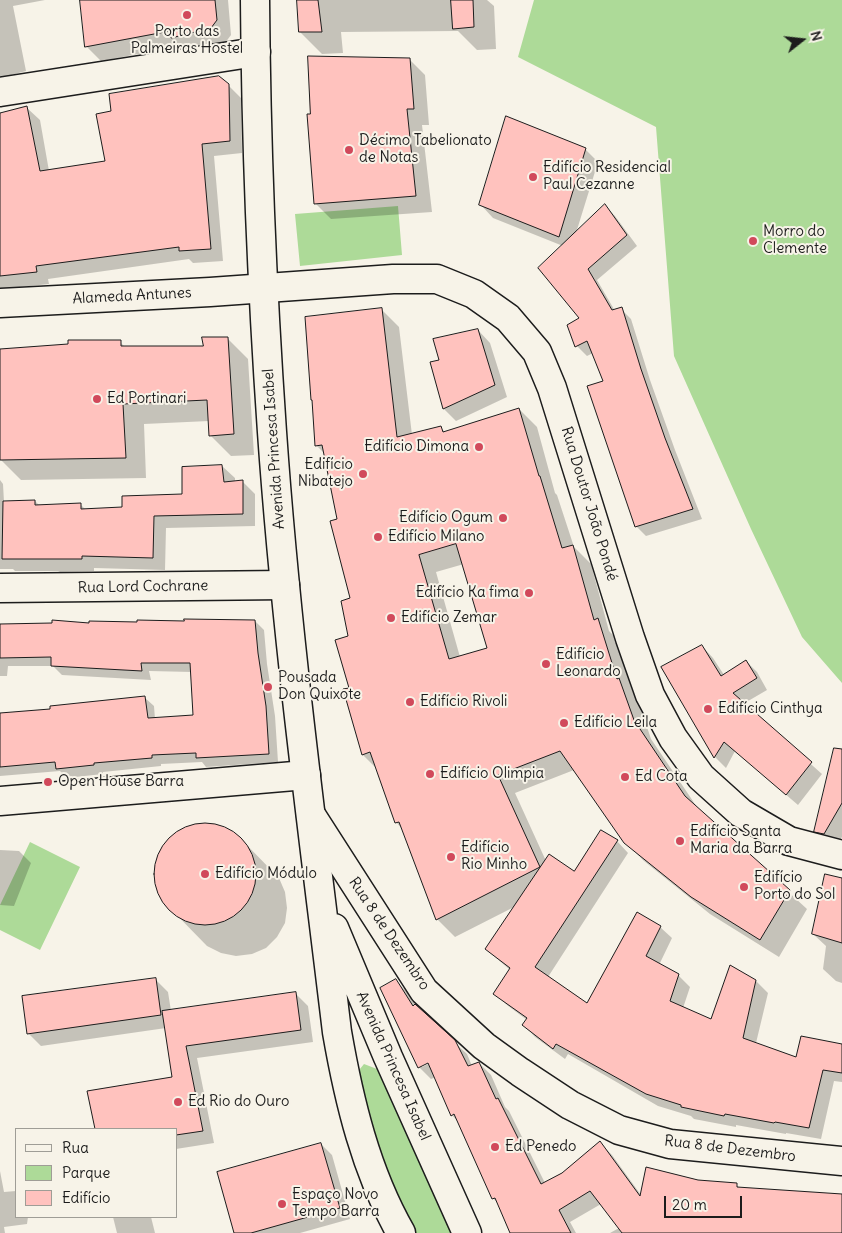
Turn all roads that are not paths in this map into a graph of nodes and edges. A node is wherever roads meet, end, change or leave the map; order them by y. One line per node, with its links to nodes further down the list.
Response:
1 (255, 0): 2 (street, Avenida Princesa Isabel)
2 (256, 52): 3 (street); 4 (street, Avenida Princesa Isabel)
3 (0, 92)
4 (263, 288): 5 (street, Alameda Antunes); 6 (street, Avenida Princesa Isabel); 11 (street, Rua Doutor João Pondé)
5 (0, 303)
6 (285, 585): 7 (street, Rua Lord Cochrane); 8 (street, Avenida Princesa Isabel)
7 (0, 588)
8 (306, 775): 9 (street); 10 (street, Avenida Princesa Isabel)
9 (0, 801)
10 (311, 815): 12 (street, Avenida Princesa Isabel); 15 (street, Rua 8 de Dezembro)
11 (842, 856)
12 (321, 897): 13 (street, Avenida Princesa Isabel); 14 (street, Avenida Princesa Isabel)
13 (388, 1057): 14 (street); 17 (street, Avenida Princesa Isabel)
14 (344, 1071): 16 (street, Avenida Princesa Isabel)
15 (842, 1161)
16 (400, 1233)
17 (467, 1233)

